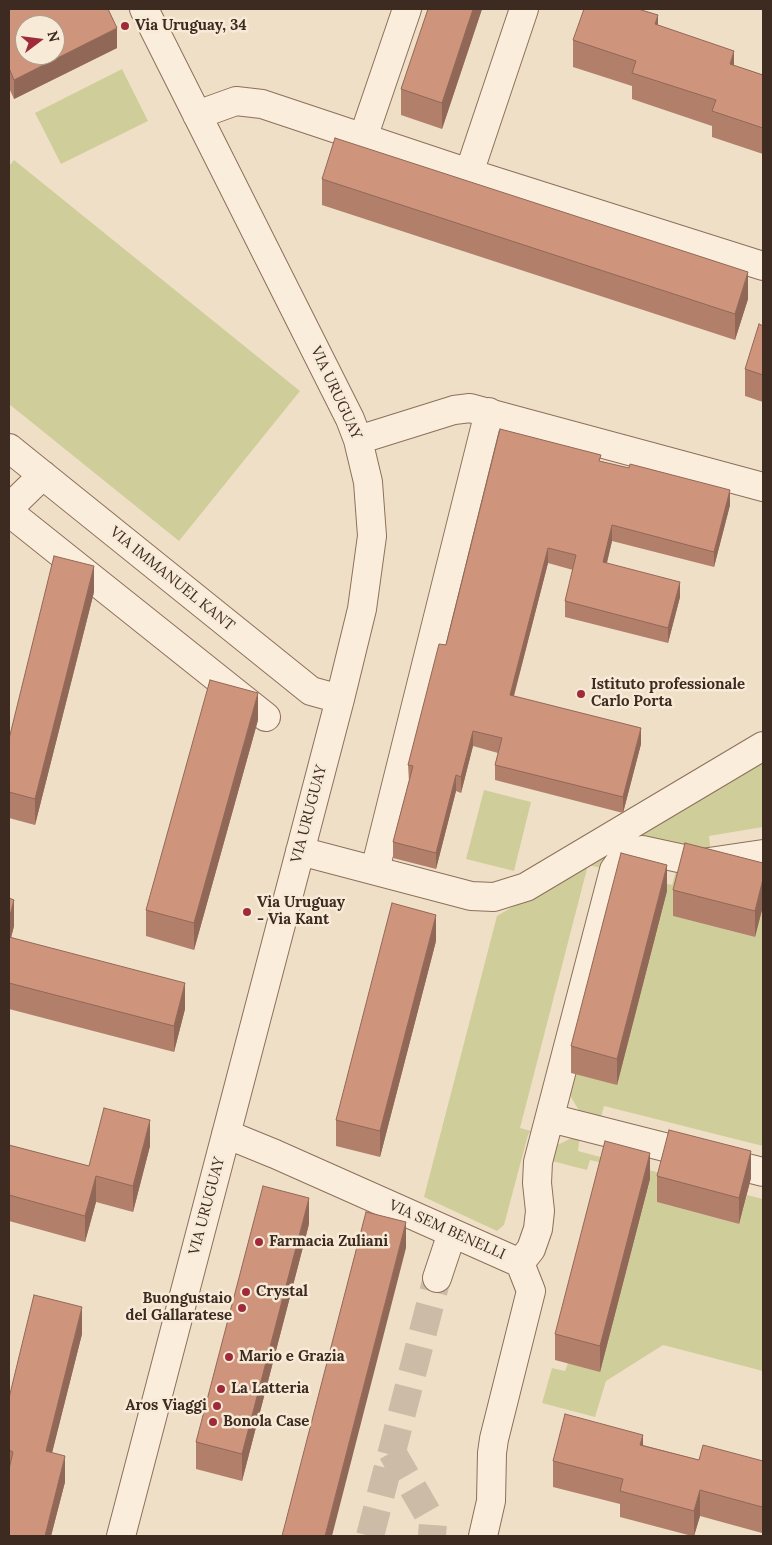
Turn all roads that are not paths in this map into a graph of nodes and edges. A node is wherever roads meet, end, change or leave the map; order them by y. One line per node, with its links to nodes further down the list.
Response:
1 (144, 9): 4 (street, VIA URUGUAY)
2 (406, 9): 5 (street)
3 (524, 9): 6 (street)
4 (198, 115): 5 (street); 9 (street, VIA URUGUAY)
5 (364, 138): 6 (street)
6 (469, 173): 7 (street)
7 (763, 266)
8 (489, 412): 9 (street); 12 (street); 20 (street)
9 (358, 440): 15 (street, VIA URUGUAY)
10 (9, 448): 11 (street, VIA IMMANUEL KANT)
11 (43, 475): 13 (street); 15 (street, VIA IMMANUEL KANT)
12 (763, 487)
13 (9, 508)
14 (9, 512): 16 (street)
15 (340, 699): 18 (street, VIA URUGUAY)
16 (266, 717)
17 (763, 746): 20 (street)
18 (300, 851): 20 (street); 22 (street, VIA URUGUAY)
19 (763, 854): 21 (street)
20 (375, 870)
21 (550, 1118): 23 (street); 25 (street)
22 (226, 1134): 24 (street, VIA SEM BENELLI); 27 (street, VIA URUGUAY)
23 (763, 1172)
24 (452, 1233): 25 (street, VIA SEM BENELLI); 26 (street)
25 (520, 1263): 28 (street, VIA SEM BENELLI)
26 (438, 1278)
27 (121, 1536)
28 (483, 1536)

